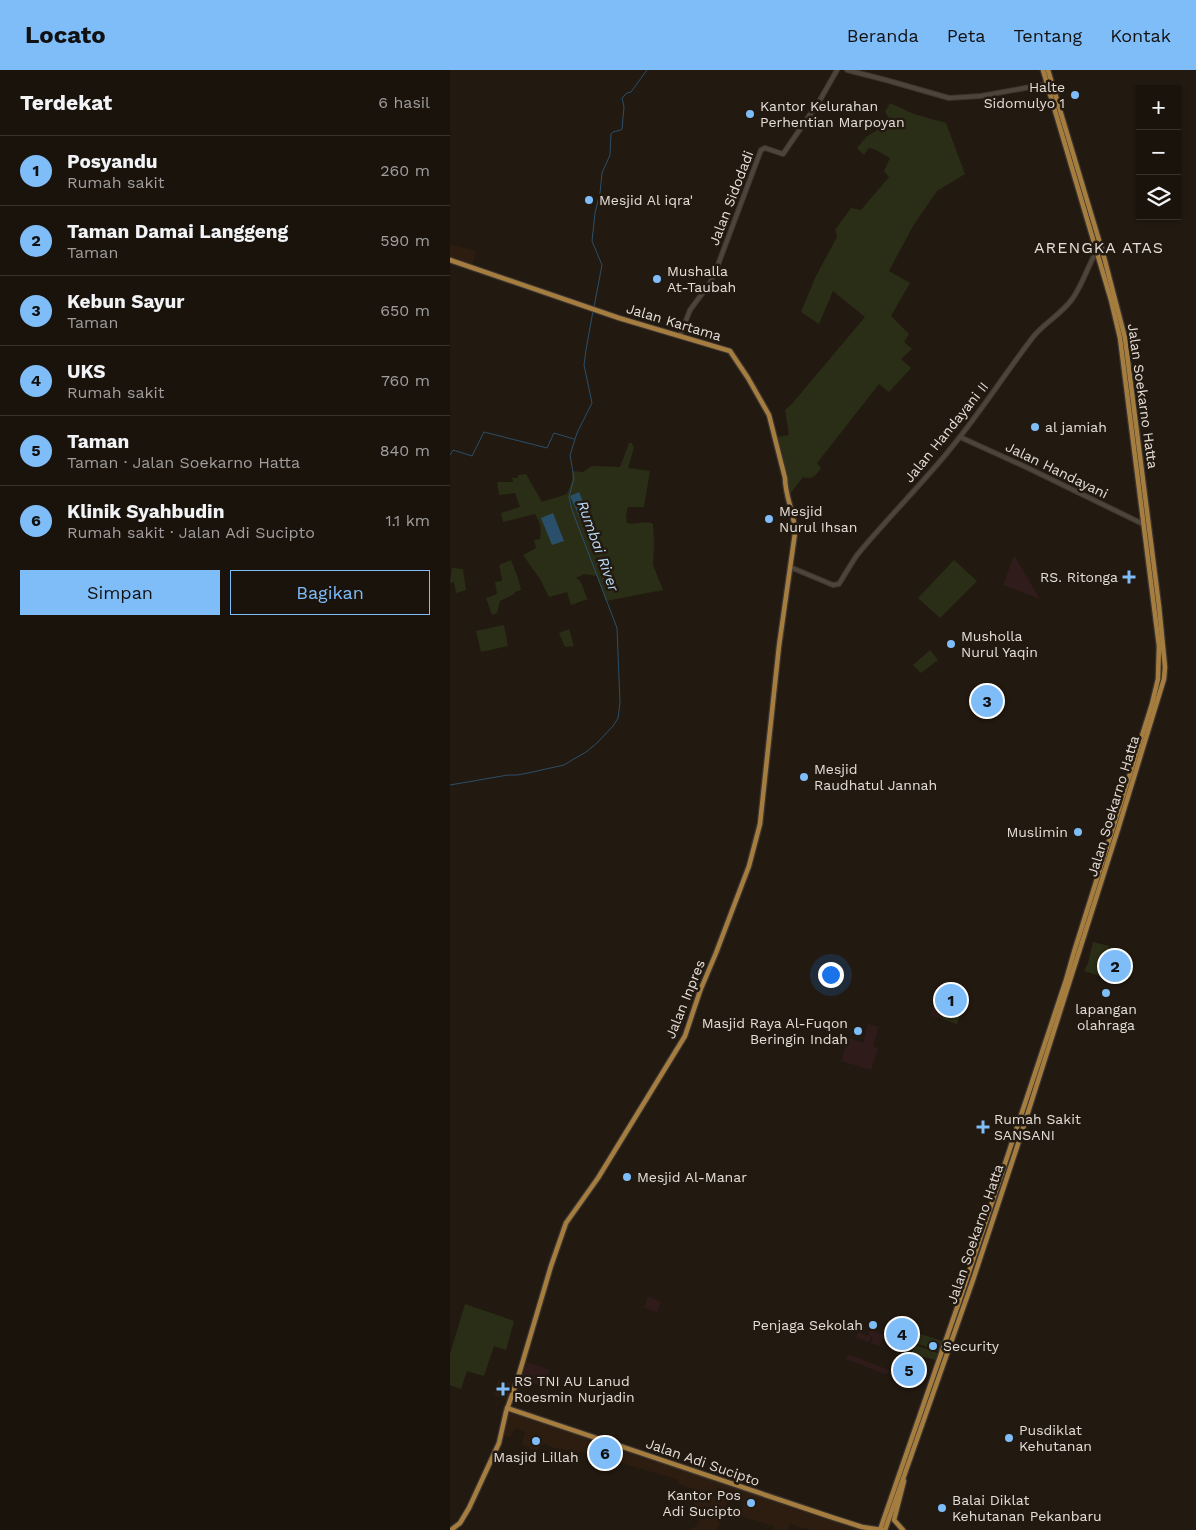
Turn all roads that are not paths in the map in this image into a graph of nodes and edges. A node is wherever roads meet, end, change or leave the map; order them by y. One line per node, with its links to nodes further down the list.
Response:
1 (837, 70): 9 (street, Jalan Sidodadi)
2 (847, 70): 5 (street)
3 (1043, 70): 5 (main road, Jalan Soekarno Hatta)
4 (1048, 70): 6 (main road, Jalan Soekarno Hatta)
5 (1048, 84): 6 (main road, Jalan Soekarno Hatta)
6 (1084, 199): 7 (main road, Jalan Soekarno Hatta); 13 (main road, Jalan Soekarno Hatta)
7 (1097, 250): 10 (street, Jalan Handayani II); 11 (main road, Jalan Soekarno Hatta)
8 (450, 260): 9 (main road, Jalan Kartama)
9 (680, 336): 12 (main road, Jalan Kartama)
10 (960, 437): 11 (street, Jalan Handayani); 12 (street, Jalan Handayani II)
11 (1143, 524): 13 (main road, Jalan Soekarno Hatta)
12 (790, 567): 18 (main road, Jalan Inpres)
13 (1157, 606): 14 (main road, Jalan Soekarno Hatta); 15 (main road, Jalan Soekarno Hatta)
14 (1114, 823): 15 (main road); 16 (main road, Jalan Soekarno Hatta)
15 (1120, 826): 16 (main road, Jalan Soekarno Hatta)
16 (1017, 1137): 17 (main road, Jalan Soekarno Hatta)
17 (937, 1374): 19 (main road, Jalan Soekarno Hatta); 22 (main road, Jalan Soekarno Hatta)
18 (508, 1408): 20 (main road, Jalan Adi Sucipto); 21 (main road, Jalan Inpres)
19 (904, 1473): 22 (main road, Jalan Soekarno Hatta); 23 (main road)
20 (862, 1528): 22 (main road, Jalan Adi Sucipto)
21 (454, 1529)
22 (880, 1530)
23 (903, 1530)

